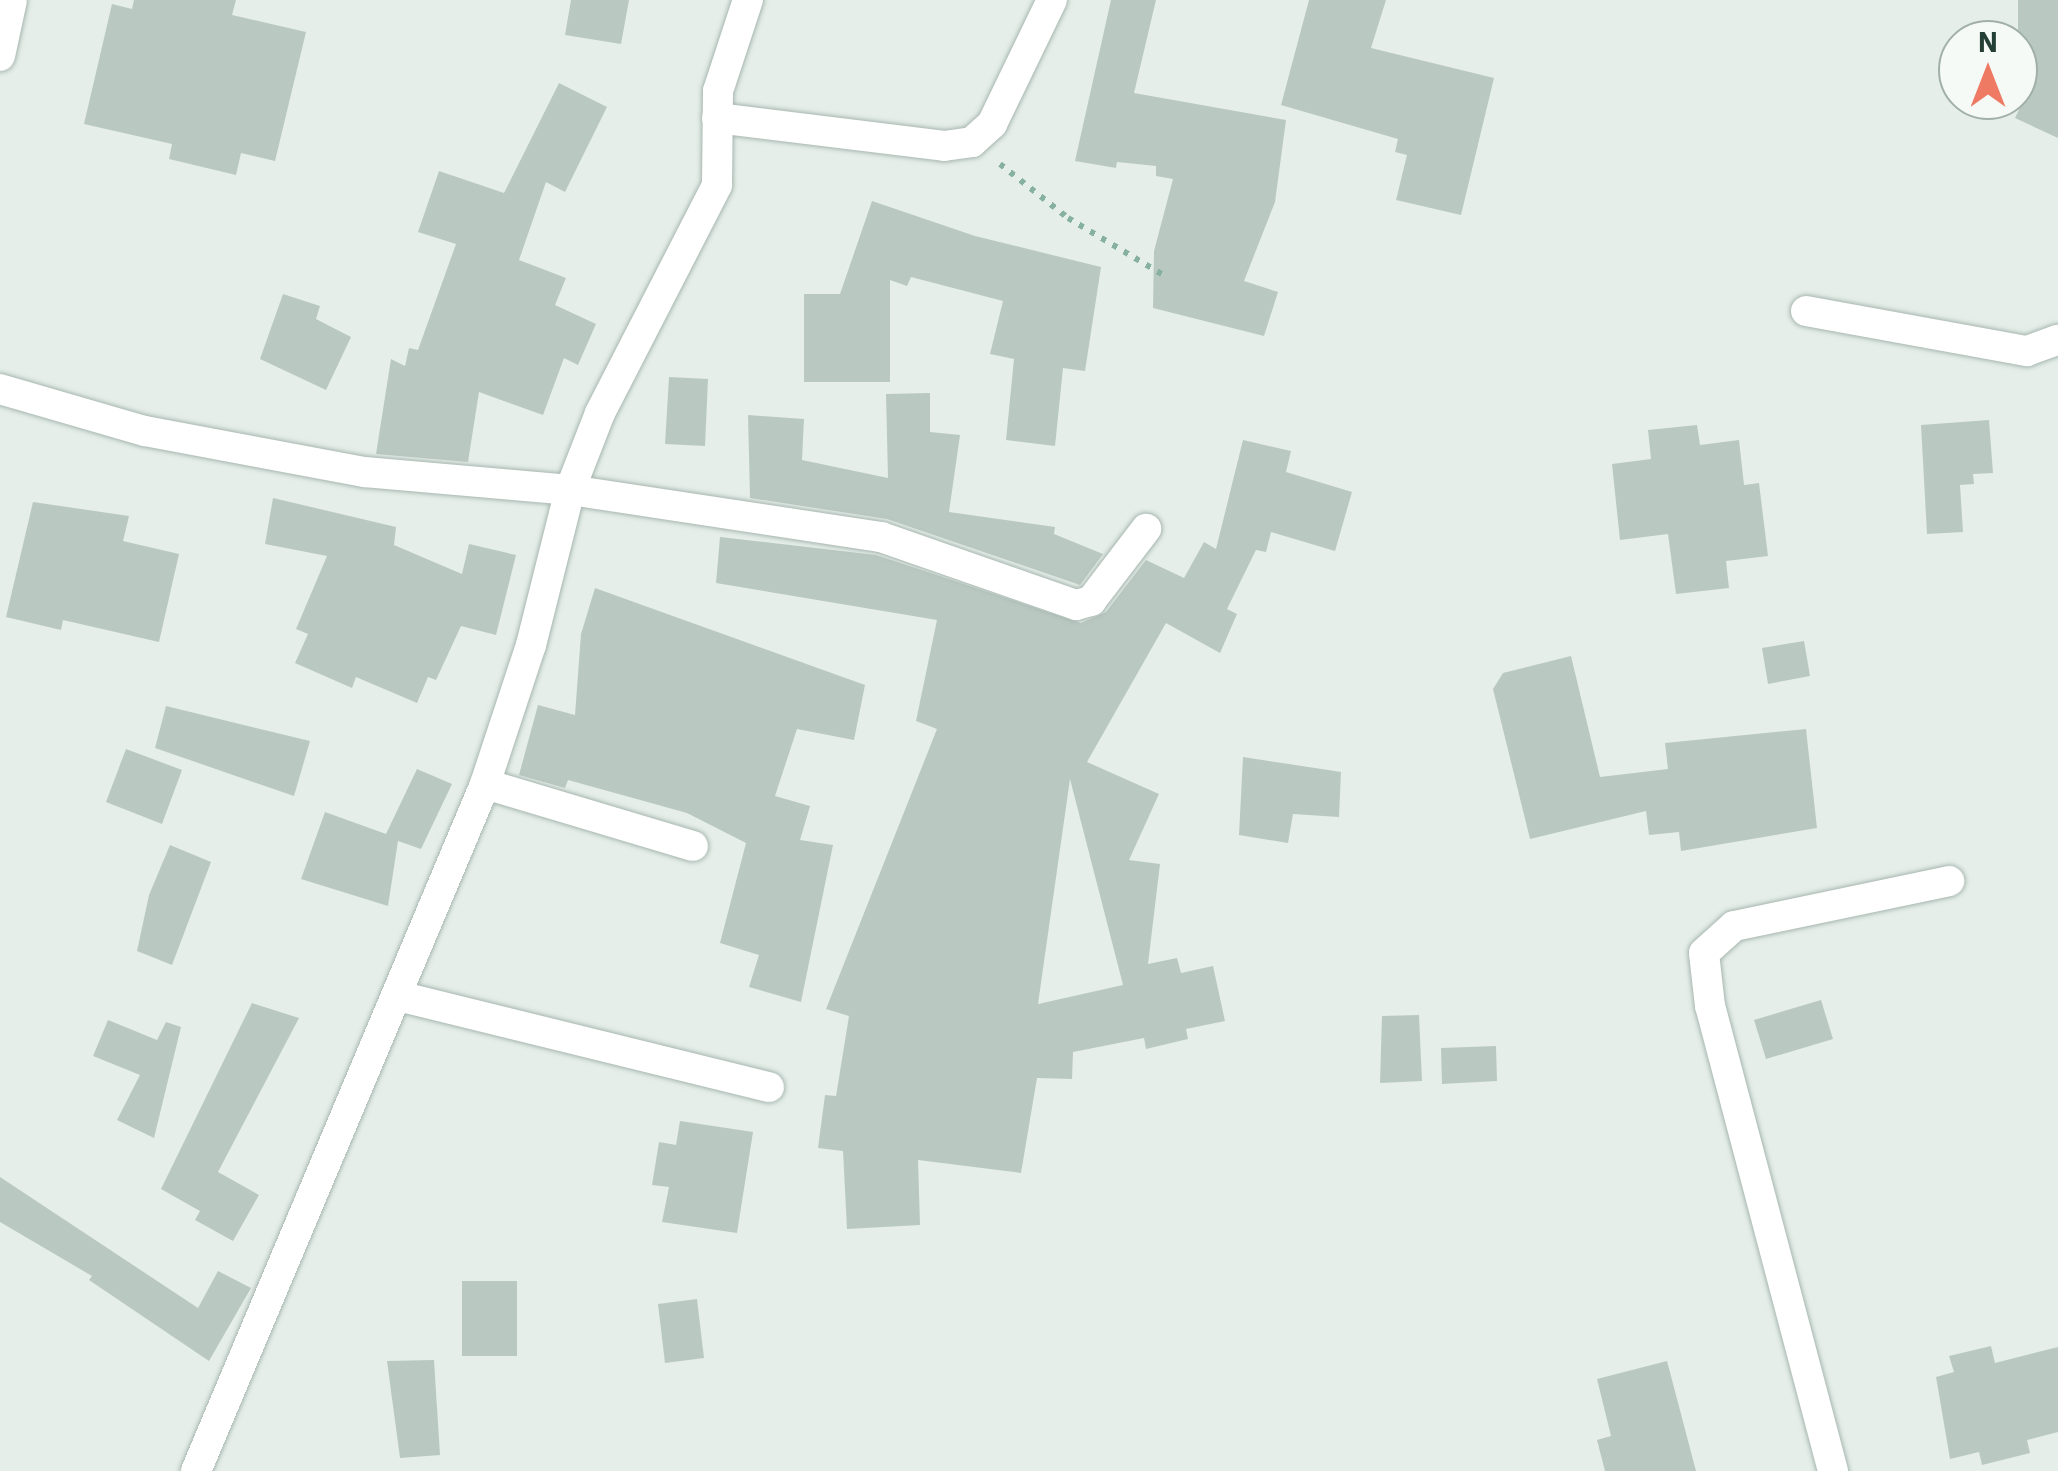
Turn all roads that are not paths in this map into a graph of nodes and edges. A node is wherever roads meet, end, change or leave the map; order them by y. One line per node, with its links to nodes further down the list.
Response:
1 (12, 0): 4 (street)
2 (748, 0): 5 (street)
3 (1052, 0): 5 (street)
4 (0, 56)
5 (716, 118): 9 (street)
6 (1806, 312): 7 (street)
7 (2058, 340)
8 (0, 389): 9 (street)
9 (570, 490): 10 (street); 11 (street)
10 (1146, 529)
11 (485, 784): 12 (street); 14 (street)
12 (693, 846)
13 (1949, 882): 17 (street)
14 (398, 996): 15 (street); 16 (street)
15 (768, 1087)
16 (196, 1471)
17 (1833, 1471)

